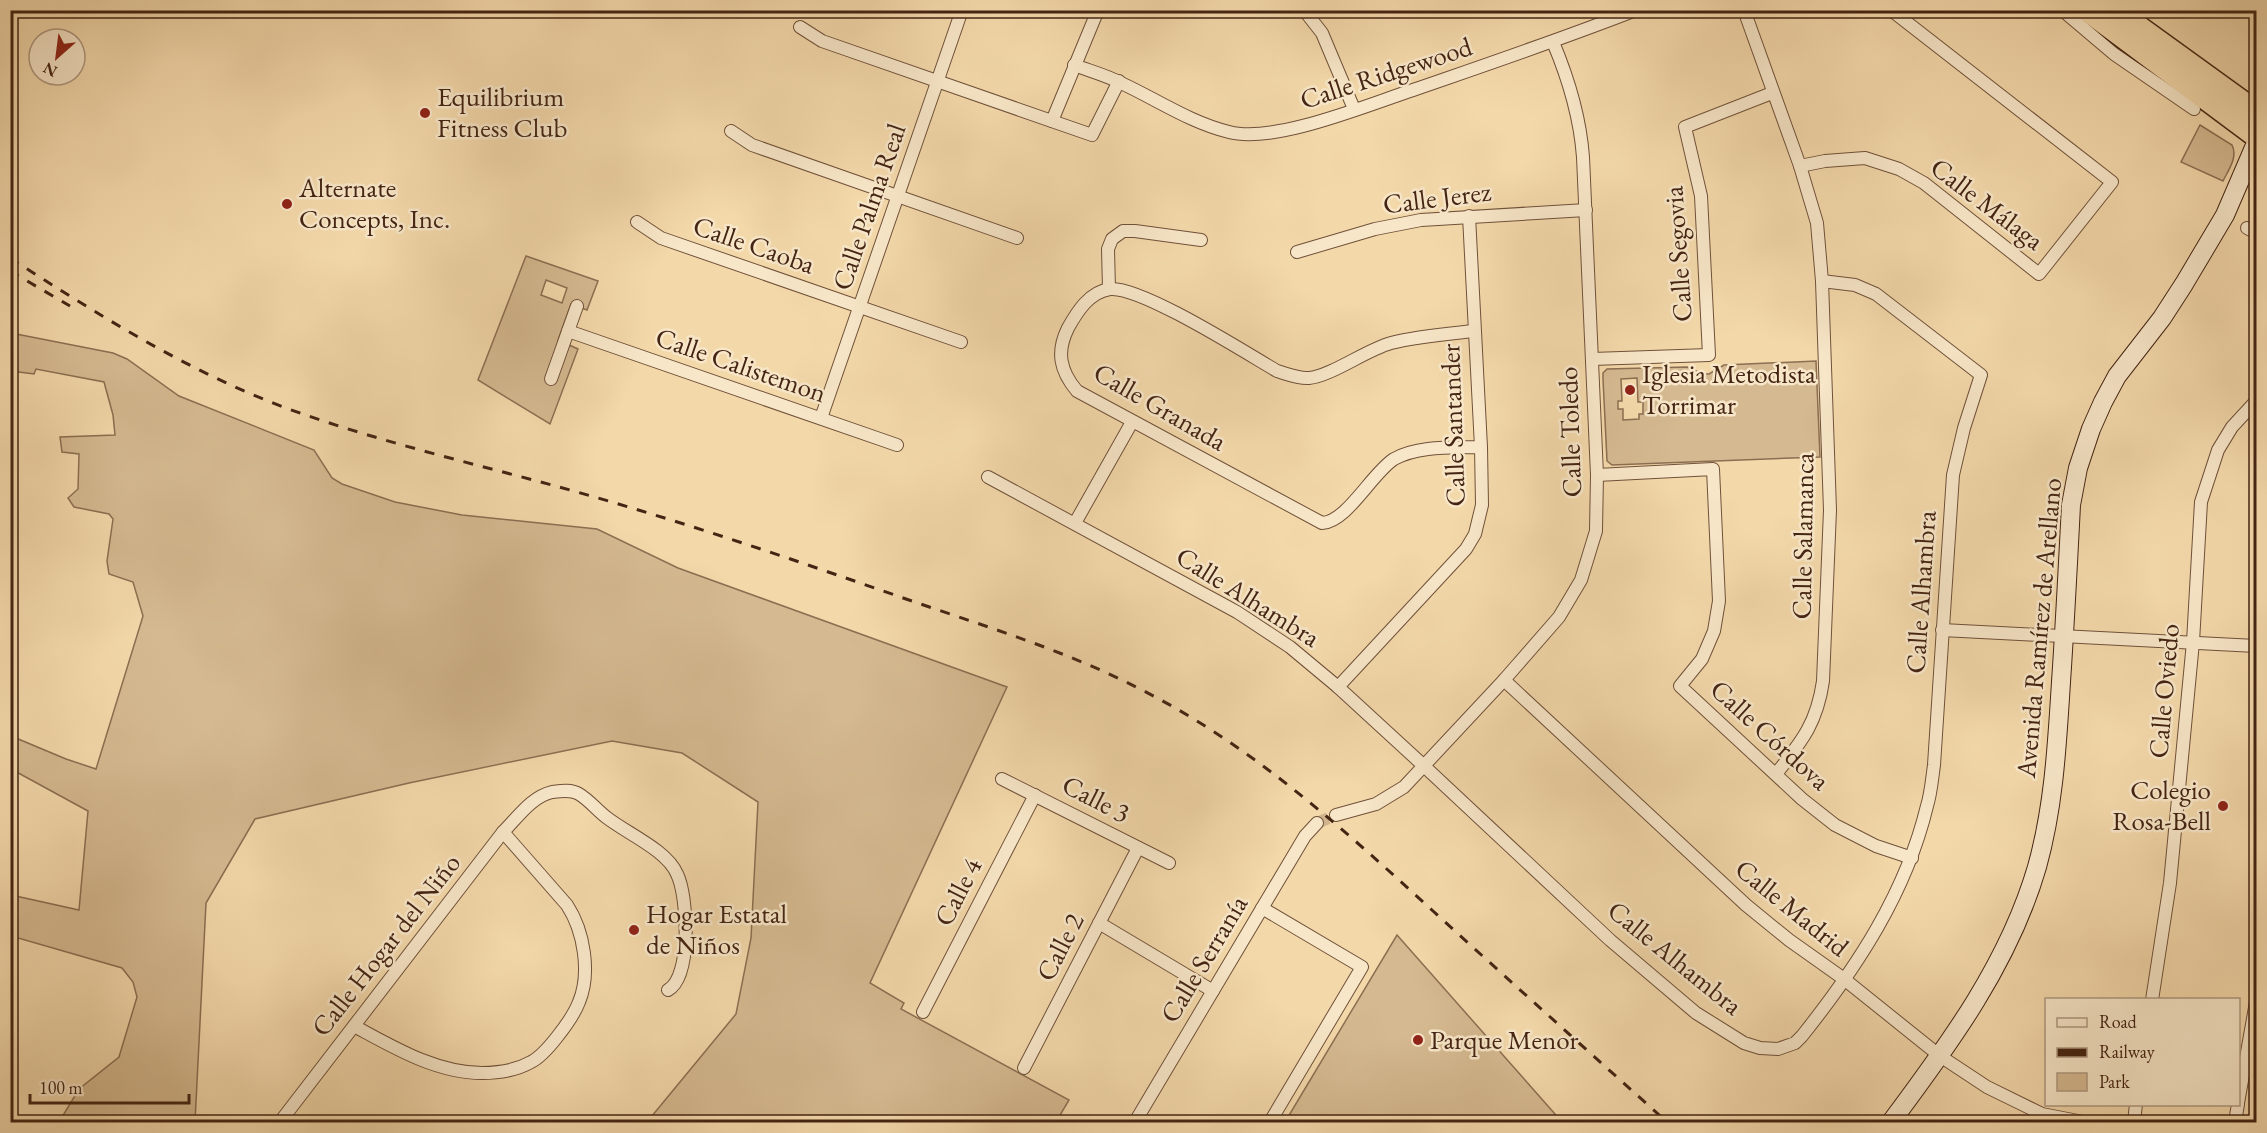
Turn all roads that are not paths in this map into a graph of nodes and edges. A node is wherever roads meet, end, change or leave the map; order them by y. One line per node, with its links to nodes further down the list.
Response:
1 (962, 10): 13 (street, Calle Palma Real)
2 (1098, 10): 12 (street)
3 (1304, 10): 17 (street)
4 (1636, 10): 11 (street, Calle Ridgewood)
5 (1744, 10): 15 (street, Calle Salamanca)
6 (1891, 10): 23 (street, Calle Málaga)
7 (2062, 10): 16 (street)
8 (2087, 10): 21 (highway)
9 (2115, 10): 18 (highway)
10 (800, 27): 13 (street)
11 (1553, 42): 17 (street, Calle Ridgewood); 25 (street, Calle Toledo)
12 (1074, 65): 14 (street, Calle Ridgewood); 19 (street)
13 (938, 81): 19 (street); 24 (street, Calle Palma Real)
14 (1119, 81): 17 (street, Calle Ridgewood); 19 (street)
15 (1772, 93): 23 (street, Calle Salamanca); 38 (street, Calle Segovia)
16 (2194, 109)
17 (1354, 110)
18 (2256, 112)
19 (1052, 121)
20 (731, 131): 24 (street)
21 (2256, 136)
22 (2256, 143): 49 (street, Avenida Ramírez de Arellano)
23 (1800, 166): 31 (street, Calle Salamanca)
24 (898, 196): 28 (street); 34 (street, Calle Palma Real)
25 (1586, 210): 26 (street, Calle Jerez); 38 (street, Calle Toledo)
26 (1469, 216): 30 (street, Calle Jerez); 36 (street, Calle Santander)
27 (637, 222): 34 (street, Calle Caoba)
28 (1017, 238)
29 (1201, 240): 32 (street)
30 (1297, 252)
31 (1822, 281): 48 (street, Calle Alhambra); 55 (street, Calle Salamanca)
32 (1109, 289): 36 (street); 42 (street, Calle Granada)
33 (577, 306): 35 (street)
34 (860, 307): 37 (street, Calle Caoba); 41 (street, Calle Palma Real)
35 (568, 331): 39 (street); 41 (street, Calle Calistemon)
36 (1474, 331): 44 (street, Calle Santander)
37 (961, 342)
38 (1592, 359): 45 (street, Calle Toledo)
39 (551, 379)
40 (2256, 401): 50 (street, Calle Oviedo)
41 (821, 418): 43 (street, Calle Calistemon)
42 (1132, 422): 44 (street, Calle Granada); 47 (street)
43 (897, 445)
44 (1481, 447): 53 (street, Calle Santander)
45 (1597, 475): 52 (street, Calle Toledo); 55 (street, Calle Córdova)
46 (988, 477): 47 (street, Calle Alhambra)
47 (1075, 523): 53 (street, Calle Alhambra)
48 (1942, 630): 49 (street); 62 (street, Calle Alhambra)
49 (2064, 637): 50 (street); 73 (street, Avenida Ramírez de Arellano)
50 (2193, 642): 51 (street); 69 (street, Calle Oviedo)
51 (2256, 646)
52 (1503, 680): 54 (street, Calle Toledo); 66 (street, Calle Madrid)
53 (1338, 687): 54 (street, Calle Alhambra)
54 (1424, 766): 58 (street, Calle Toledo); 66 (street, Calle Alhambra)
55 (1776, 774): 62 (street, Calle Córdova)
56 (1002, 779): 57 (street, Calle 3)
57 (1035, 795): 61 (street, Calle 3); 71 (street, Calle 4)
58 (1336, 814)
59 (1317, 823): 64 (street, Calle Serranía)
60 (503, 832): 67 (street, Calle Hogar del Niño); 72 (street, Calle Hogar del Niño); 72 (street)
61 (1138, 848): 63 (street, Calle 3); 65 (street, Calle 2)
62 (1911, 858): 66 (street, Calle Alhambra)
63 (1168, 863)
64 (1262, 908): 68 (street, Calle Serranía); 81 (street)
65 (1099, 923): 68 (street); 74 (street, Calle 2)
66 (1844, 979): 73 (street, Calle Madrid)
67 (668, 990)
68 (1213, 991): 80 (street, Calle Serranía)
69 (2152, 998)
70 (2256, 1002): 75 (street)
71 (923, 1012)
72 (354, 1026): 79 (street, Calle Hogar del Niño)
73 (1940, 1056): 78 (street, Calle Madrid); 82 (street, Avenida Ramírez de Arellano)
74 (1024, 1068)
75 (2240, 1093)
76 (2136, 1106): 84 (street)
77 (2238, 1106): 85 (street)
78 (2041, 1118): 83 (street, Calle Madrid)
79 (280, 1122)
80 (1135, 1122)
81 (1270, 1122)
82 (1891, 1122)
83 (2084, 1122)
84 (2134, 1122)
85 (2235, 1122)

